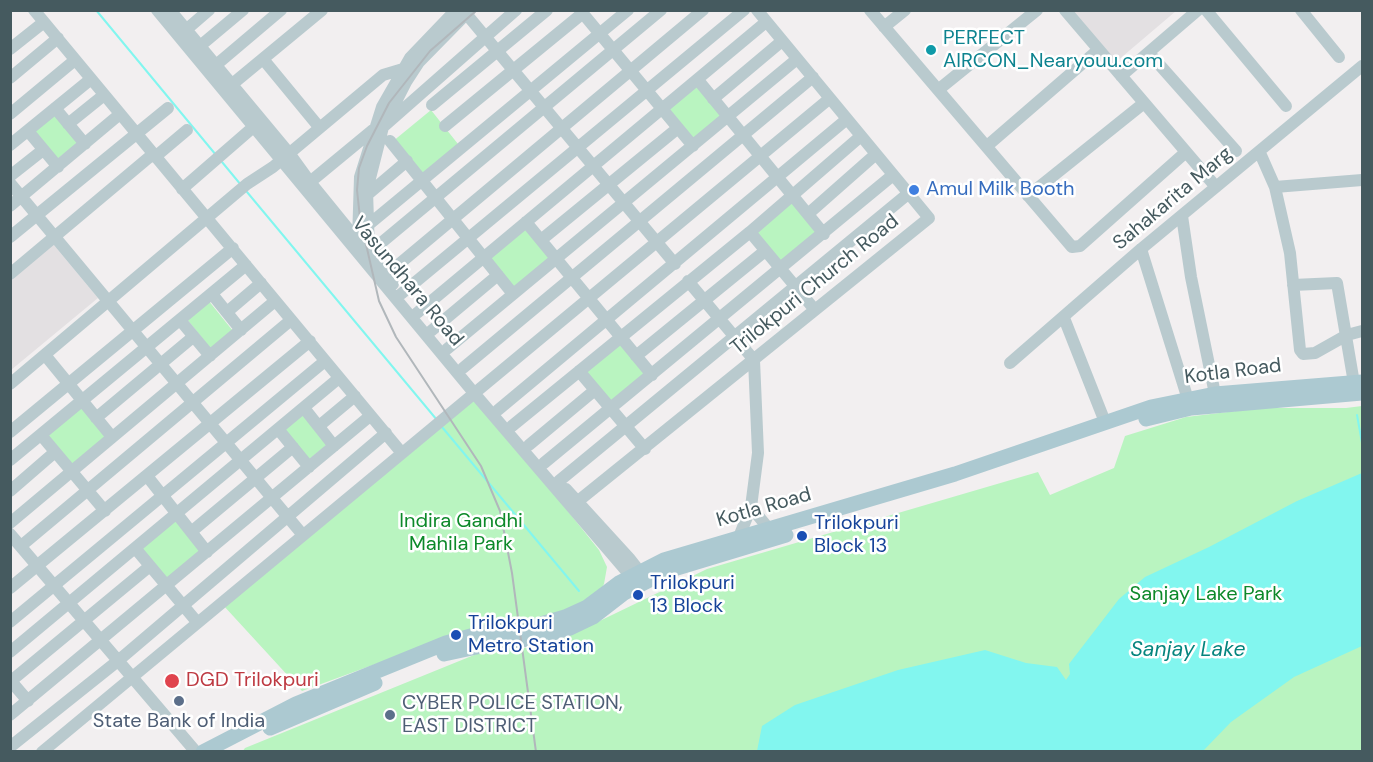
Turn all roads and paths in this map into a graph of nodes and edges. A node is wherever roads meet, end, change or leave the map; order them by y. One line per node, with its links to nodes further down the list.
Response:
1 (34, 10): 24 (street)
2 (157, 10): 71 (street, Vasundhara Road)
3 (209, 10): 27 (street)
4 (243, 10): 32 (street)
5 (281, 10): 42 (street)
6 (321, 10): 39 (street)
7 (516, 10): 29 (street)
8 (547, 10): 35 (street)
9 (628, 10): 28 (street)
10 (661, 10): 36 (street)
11 (703, 10): 46 (street)
12 (744, 10): 56 (street)
13 (757, 10): 25 (street, Trilokpuri Church Road)
14 (870, 10): 26 (street)
15 (905, 10): 26 (street)
16 (1037, 10): 54 (street)
17 (1065, 10): 34 (street)
18 (1198, 10): 37 (street)
19 (1206, 10): 62 (street)
20 (1301, 10): 38 (street)
21 (170, 11): 27 (street, Vasundhara Road)
22 (464, 11): 29 (street); 44 (street)
23 (581, 12): 28 (street); 45 (street)
24 (44, 22): 30 (street); 33 (street)
25 (766, 22): 31 (street, Trilokpuri Church Road); 52 (street)
26 (884, 27): 54 (street)
27 (187, 29): 32 (street, Vasundhara Road)
28 (600, 34): 36 (street); 55 (street)
29 (485, 36): 35 (street); 75 (street)
30 (58, 38): 41 (street); 49 (street)
31 (783, 41): 40 (street, Trilokpuri Church Road); 58 (street)
32 (200, 46): 42 (street, Vasundhara Road)
33 (10, 49)
34 (1098, 50): 47 (street); 87 (street)
35 (497, 51): 45 (street); 61 (street)
36 (614, 51): 46 (street); 63 (street)
37 (1149, 53): 47 (street); 90 (street)
38 (1340, 57)
39 (263, 59): 53 (street); 74 (street)
40 (797, 59): 48 (street, Trilokpuri Church Road); 69 (street)
41 (75, 60): 51 (street); 67 (street)
42 (216, 65): 53 (street, Vasundhara Road)
43 (1362, 66): 50 (street, Sahakarita Marg)
44 (408, 70): 74 (street); 75 (street)
45 (514, 71): 55 (street); 73 (street)
46 (631, 71): 56 (street); 77 (street)
47 (1121, 76): 60 (street)
48 (813, 77): 59 (street, Trilokpuri Church Road); 81 (street)
49 (10, 78)
50 (1357, 78): 92 (street, Sahakarita Marg)
51 (91, 79): 57 (street); 64 (street)
52 (698, 80): 58 (street); 66 (street)
53 (230, 86): 71 (street, Vasundhara Road)
54 (938, 90): 87 (street)
55 (530, 91): 63 (street); 104 (street)
56 (647, 91): 66 (street); 88 (street)
57 (104, 95): 68 (street); 72 (street)
58 (713, 99): 69 (street)
59 (829, 99): 70 (street, Trilokpuri Church Road); 96 (street)
60 (1144, 103): 91 (street); 115 (street)
61 (432, 105)
62 (1286, 106)
63 (544, 107): 77 (street); 116 (street)
64 (55, 108): 72 (street); 79 (street)
65 (168, 108): 80 (street)
66 (662, 109): 76 (street); 98 (street)
67 (10, 114)
68 (120, 114): 80 (street); 84 (street)
69 (728, 116): 81 (street); 86 (street)
70 (846, 119): 82 (street, Trilokpuri Church Road); 102 (street)
71 (257, 123): 95 (street, Vasundhara Road); 110 (street)
72 (68, 124): 84 (street)
73 (446, 126)
74 (319, 127): 95 (street)
75 (378, 128): 105 (street); 112 (street); 129 (street)
76 (678, 128): 86 (street); 107 (street)
77 (562, 129): 88 (street); 122 (street)
78 (187, 130): 94 (street)
79 (28, 131): 85 (street); 89 (street)
80 (137, 134): 94 (street); 120 (street)
81 (744, 136): 96 (street); 125 (street)
82 (861, 136): 93 (street, Trilokpuri Church Road); 114 (street)
83 (390, 141): 97 (street)
84 (85, 144): 99 (street)
85 (10, 145)
86 (693, 146): 117 (street)
87 (987, 146): 115 (street)
88 (577, 148): 98 (street); 131 (street)
89 (43, 150): 99 (street); 101 (street)
90 (1236, 151)
91 (1186, 152): 108 (street); 115 (street)
92 (1260, 153): 108 (street, Sahakarita Marg); 109 (street)
93 (876, 154): 100 (street, Trilokpuri Church Road); 119 (street)
94 (154, 155): 110 (street); 128 (street)
95 (285, 157): 105 (street, Vasundhara Road); 123 (street); 129 (street, Vasundhara Road)
96 (760, 157): 102 (street); 133 (street)
97 (407, 161): 104 (street); 112 (street)
98 (593, 166): 107 (street); 124 (street)
99 (58, 167): 113 (street)
100 (893, 174): 111 (street, Trilokpuri Church Road); 127 (street)
101 (10, 176)
102 (778, 178): 114 (street); 140 (street)
103 (1362, 180): 109 (street)
104 (422, 181): 116 (street); 129 (street)
105 (310, 182): 129 (street, Vasundhara Road)
106 (10, 183): 113 (street)
107 (609, 185): 117 (street); 132 (street)
108 (1216, 187): 121 (street, Sahakarita Marg)
109 (1275, 187): 149 (street)
110 (182, 189): 123 (street)
111 (909, 193): 150 (street); 158 (street, Trilokpuri Church Road)
112 (367, 195): 129 (street)
113 (22, 196): 118 (street); 120 (street)
114 (792, 196): 119 (street); 126 (street)
115 (1028, 196)
116 (436, 198): 122 (street); 137 (street)
117 (624, 203): 125 (street); 139 (street)
118 (10, 206)
119 (808, 214): 127 (street)
120 (38, 215): 128 (street); 130 (street)
121 (1182, 216): 135 (street, Sahakarita Marg); 194 (street)
122 (452, 218): 131 (street); 144 (street)
123 (207, 219): 134 (street); 156 (street)
124 (526, 222): 132 (street); 138 (street)
125 (639, 222): 133 (street); 146 (street)
126 (750, 232): 136 (street); 147 (street)
127 (824, 234): 142 (street)
128 (55, 236): 143 (street); 156 (street)
129 (360, 236): 137 (street, Vasundhara Road); 193 (street, Vasundhara Road)
130 (10, 237)
131 (469, 239): 138 (street); 152 (street)
132 (541, 240): 139 (street)
133 (656, 242): 140 (street); 154 (street)
134 (233, 248): 141 (street); 166 (street)
135 (1142, 249): 162 (street, Sahakarita Marg); 198 (street)
136 (765, 251): 142 (street); 155 (street)
137 (369, 253): 144 (street, Vasundhara Road)
138 (484, 257): 145 (street); 160 (street)
139 (556, 259): 146 (street); 153 (street)
140 (675, 264): 165 (street)
141 (246, 266): 148 (street); 151 (street)
142 (781, 269): 150 (street); 161 (street)
143 (10, 274)
144 (386, 275): 152 (street, Vasundhara Road)
145 (498, 276): 153 (street); 168 (street)
146 (572, 277): 154 (street); 184 (street)
147 (688, 281): 155 (street); 173 (street)
148 (261, 283): 157 (street); 159 (street)
149 (1293, 285): 170 (street); 170 (street)
150 (796, 286): 158 (street); 171 (street)
151 (212, 294): 159 (street); 163 (street)
152 (401, 294): 160 (street, Vasundhara Road)
153 (513, 294): 176 (street)
154 (588, 298): 165 (street); 193 (street)
155 (705, 300): 161 (street); 179 (street)
156 (109, 301): 166 (street); 177 (street)
157 (275, 301): 164 (street); 167 (street)
158 (815, 310): 180 (street, Trilokpuri Church Road)
159 (227, 312): 167 (street)
160 (417, 313): 168 (street, Vasundhara Road)
161 (721, 317): 171 (street); 186 (street)
162 (1064, 318): 182 (street, Sahakarita Marg); 204 (street)
163 (180, 320): 172 (street); 175 (street)
164 (291, 320): 174 (street); 197 (street)
165 (607, 320): 173 (street); 201 (street)
166 (134, 330): 175 (street); 188 (street)
167 (241, 330): 178 (street)
168 (431, 331): 176 (street, Vasundhara Road)
169 (1362, 331): 170 (street)
170 (1347, 335): 191 (street)
171 (735, 336): 180 (street); 208 (street)
172 (193, 337): 178 (street); 183 (street)
173 (621, 338): 179 (street); 185 (street)
174 (310, 341): 181 (street); 205 (street)
175 (147, 347): 183 (street); 196 (street)
176 (447, 349): 184 (street, Vasundhara Road)
177 (45, 355): 188 (street); 190 (street)
178 (210, 356): 189 (street)
179 (636, 356): 186 (street)
180 (753, 360): 218 (street, Trilokpuri Church Road); 234 (street)
181 (325, 361): 187 (street); 214 (street)
182 (1010, 363)
183 (161, 364): 189 (street); 203 (street)
184 (463, 368): 193 (street, Vasundhara Road)
185 (579, 371): 192 (street); 207 (street)
186 (652, 375): 200 (street)
187 (339, 378): 195 (street); 199 (street)
188 (70, 383): 196 (street); 210 (street)
189 (177, 383): 197 (street); 213 (street)
190 (10, 384)
191 (1359, 388): 194 (main road, Kotla Road); 198 (main road, Kotla Road)
192 (595, 390): 200 (street); 215 (street)
193 (476, 391): 201 (street, Vasundhara Road); 219 (street); 233 (street, Vasundhara Road)
194 (1215, 394): 198 (main road, Kotla Road)
195 (355, 396): 202 (street); 206 (street)
196 (83, 401): 203 (street); 212 (street)
197 (192, 402): 205 (street); 229 (street)
198 (1190, 403): 204 (main road, Kotla Road); 249 (main road, Kotla Road)
199 (304, 408): 206 (street); 209 (street)
200 (611, 408): 208 (street); 223 (street)
201 (498, 410): 207 (street, Vasundhara Road)
202 (370, 416): 211 (street); 216 (street)
203 (96, 418): 213 (street)
204 (1105, 422): 239 (main road, Kotla Road)
205 (211, 423): 214 (street); 226 (street)
206 (319, 426): 216 (street)
207 (512, 426): 215 (street, Vasundhara Road)
208 (626, 426): 218 (street); 228 (street)
209 (278, 429): 217 (street); 222 (street)
210 (10, 432)
211 (386, 434): 219 (street); 237 (street)
212 (41, 435): 220 (street); 221 (street)
213 (112, 437): 225 (street)
214 (227, 443): 222 (street); 231 (street)
215 (529, 445): 223 (street, Vasundhara Road)
216 (334, 446): 224 (street)
217 (293, 447): 224 (street); 227 (street)
218 (645, 449): 233 (street, Trilokpuri Church Road)
219 (401, 452): 242 (street)
220 (55, 453): 225 (street); 230 (street)
221 (10, 460)
222 (241, 460): 227 (street); 236 (street)
223 (544, 463): 228 (street, Vasundhara Road)
224 (309, 467): 232 (street)
225 (71, 471): 229 (street); 238 (street)
226 (147, 476): 231 (street); 235 (street)
227 (256, 478): 232 (street); 240 (street)
228 (559, 481): 233 (street, Vasundhara Road)
229 (87, 490): 235 (street); 244 (street)
230 (10, 491)
231 (162, 496): 236 (street); 251 (street)
232 (272, 498): 237 (street); 246 (street)
233 (575, 504): 249 (street, Vasundhara Road)
234 (751, 507): 239 (street); 243 (street)
235 (105, 511): 247 (street)
236 (177, 514): 240 (street); 245 (street)
237 (287, 516): 242 (street); 254 (street)
238 (10, 523)
239 (768, 529): 243 (main road, Kotla Road)
240 (191, 532): 246 (street)
241 (10, 534): 244 (street)
242 (302, 534): 257 (street)
243 (739, 537): 249 (main road, Kotla Road)
244 (21, 546): 247 (street)
245 (135, 548): 248 (street); 253 (street)
246 (207, 552): 250 (street)
247 (38, 565): 251 (street); 252 (street)
248 (150, 566): 250 (street); 256 (street)
249 (637, 578): 266 (main road, Kotla Road); 269 (main road, Kotla Road)
250 (166, 585): 254 (street); 258 (street)
251 (55, 586): 253 (street); 255 (street)
252 (10, 588)
253 (69, 603): 256 (street); 259 (street)
254 (183, 603): 257 (street); 260 (street)
255 (10, 622)
256 (85, 622): 258 (street); 262 (street)
257 (197, 622): 261 (street)
258 (101, 640): 260 (street); 263 (street)
259 (10, 652)
260 (119, 660): 261 (street); 265 (street)
261 (132, 677): 267 (street); 268 (street)
262 (11, 680): 263 (street)
263 (28, 701): 264 (street)
264 (10, 716)
265 (10, 747)
266 (226, 751)
267 (42, 752)
268 (196, 752)
269 (203, 752)

